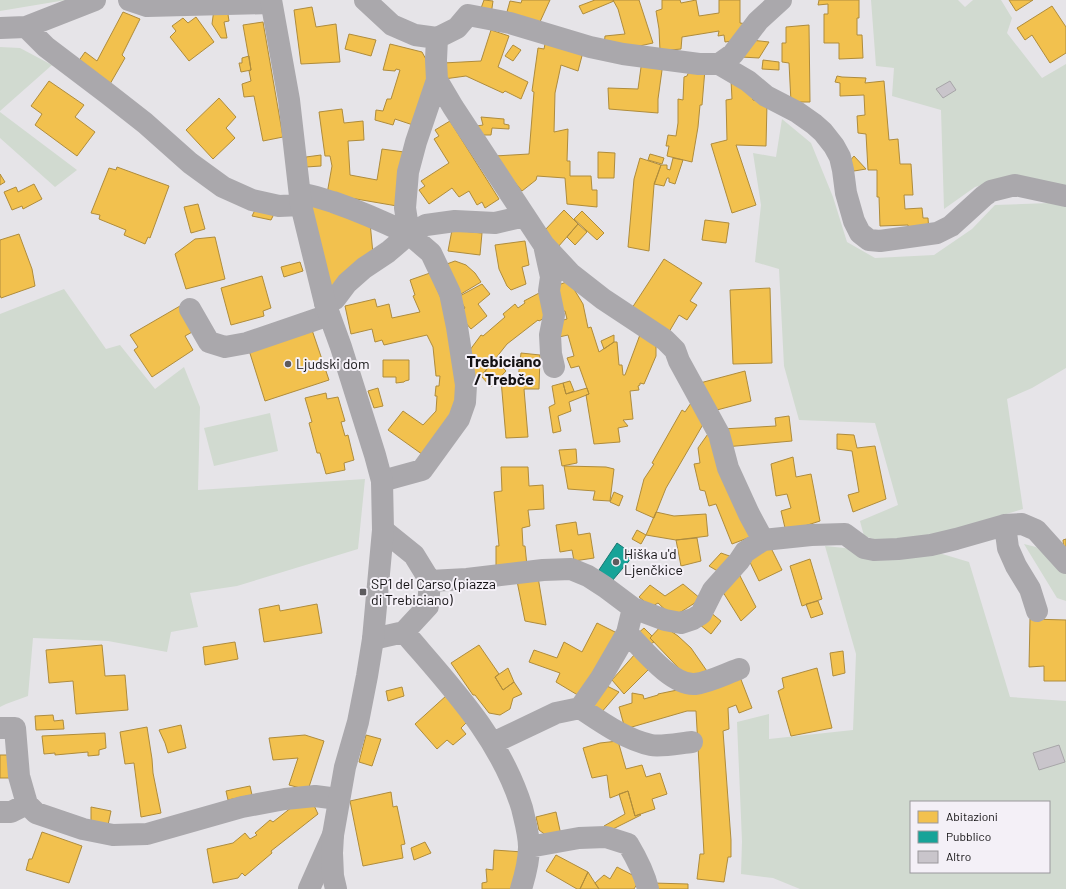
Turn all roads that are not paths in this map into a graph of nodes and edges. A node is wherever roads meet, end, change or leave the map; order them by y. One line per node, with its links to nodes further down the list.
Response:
1 (95, 0): 7 (street)
2 (129, 0): 5 (street)
3 (365, 0): 9 (street)
4 (781, 0): 10 (street)
5 (271, 1): 13 (street)
6 (471, 8): 9 (street); 10 (street)
7 (26, 27): 8 (street); 13 (street)
8 (0, 28)
9 (438, 38): 11 (street)
10 (719, 64): 12 (street)
11 (437, 80): 14 (street); 15 (street)
12 (1066, 196)
13 (300, 200): 15 (street); 18 (street)
14 (525, 216): 15 (street); 16 (street)
15 (409, 234): 18 (street); 20 (street)
16 (544, 245): 19 (street); 23 (street)
17 (190, 309): 18 (street)
18 (327, 309): 20 (street)
19 (554, 367)
20 (382, 481): 22 (street)
21 (1005, 526): 23 (street); 24 (street); 27 (street)
22 (383, 530): 25 (street); 30 (street)
23 (763, 540): 26 (street)
24 (1066, 562)
25 (430, 581): 26 (street); 28 (street)
26 (633, 608): 29 (street)
27 (1037, 611)
28 (404, 632): 30 (street); 35 (street)
29 (627, 633): 31 (street); 32 (street)
30 (373, 640): 36 (street)
31 (740, 669)
32 (580, 708): 34 (street); 35 (street)
33 (0, 728): 37 (street)
34 (692, 742)
35 (493, 743): 40 (street)
36 (338, 799): 37 (street); 39 (street)
37 (27, 804): 38 (street)
38 (0, 812)
39 (333, 835): 41 (street); 42 (street)
40 (529, 847): 43 (street); 44 (street)
41 (309, 889)
42 (336, 889)
43 (521, 889)
44 (648, 889)

